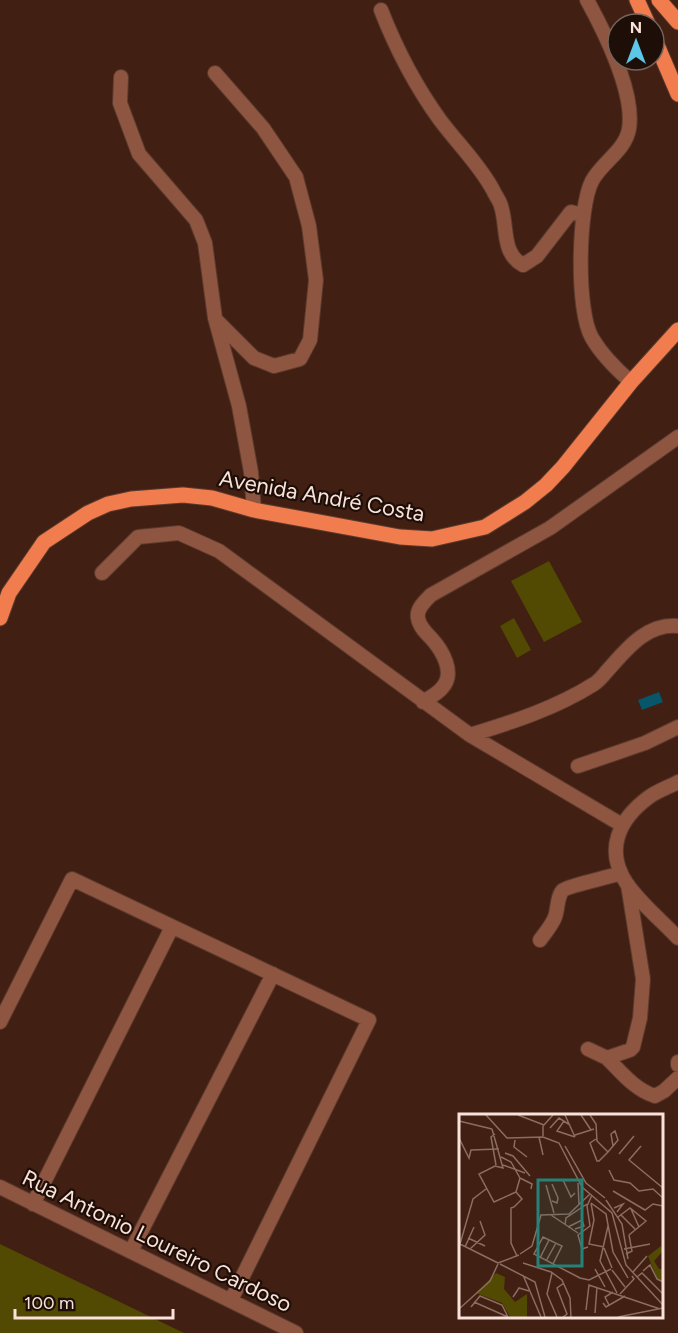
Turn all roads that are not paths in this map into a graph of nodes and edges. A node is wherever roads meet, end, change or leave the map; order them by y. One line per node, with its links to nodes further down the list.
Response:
1 (587, 0): 9 (street)
2 (659, 0): 4 (main road)
3 (381, 10): 9 (street)
4 (678, 22)
5 (666, 66): 8 (main road)
6 (215, 73): 10 (street)
7 (120, 78): 10 (street)
8 (678, 94)
9 (582, 215): 12 (street)
10 (215, 318): 14 (street)
11 (678, 330): 12 (main road, Avenida André Costa)
12 (631, 382): 14 (main road, Avenida André Costa)
13 (678, 437): 18 (street)
14 (254, 510): 16 (main road, Avenida André Costa)
15 (102, 573): 18 (street)
16 (0, 618)
17 (678, 626): 20 (street)
18 (423, 702): 20 (street)
19 (678, 728): 21 (street)
20 (470, 735): 23 (street)
21 (578, 766)
22 (678, 782): 23 (street)
23 (622, 825): 24 (street)
24 (625, 879): 26 (street); 27 (street); 31 (street)
25 (172, 927): 28 (street); 29 (street); 34 (street)
26 (678, 938)
27 (540, 940)
28 (273, 974): 35 (street); 36 (street)
29 (0, 1022)
30 (588, 1049): 31 (street)
31 (607, 1058): 32 (street)
32 (678, 1078)
33 (0, 1187): 34 (street, Rua Antonio Loureiro Cardoso)
34 (33, 1204): 35 (street, Rua Antonio Loureiro Cardoso)
35 (131, 1251): 36 (street, Rua Antonio Loureiro Cardoso)
36 (231, 1300): 37 (street, Rua Antonio Loureiro Cardoso)
37 (296, 1333)

